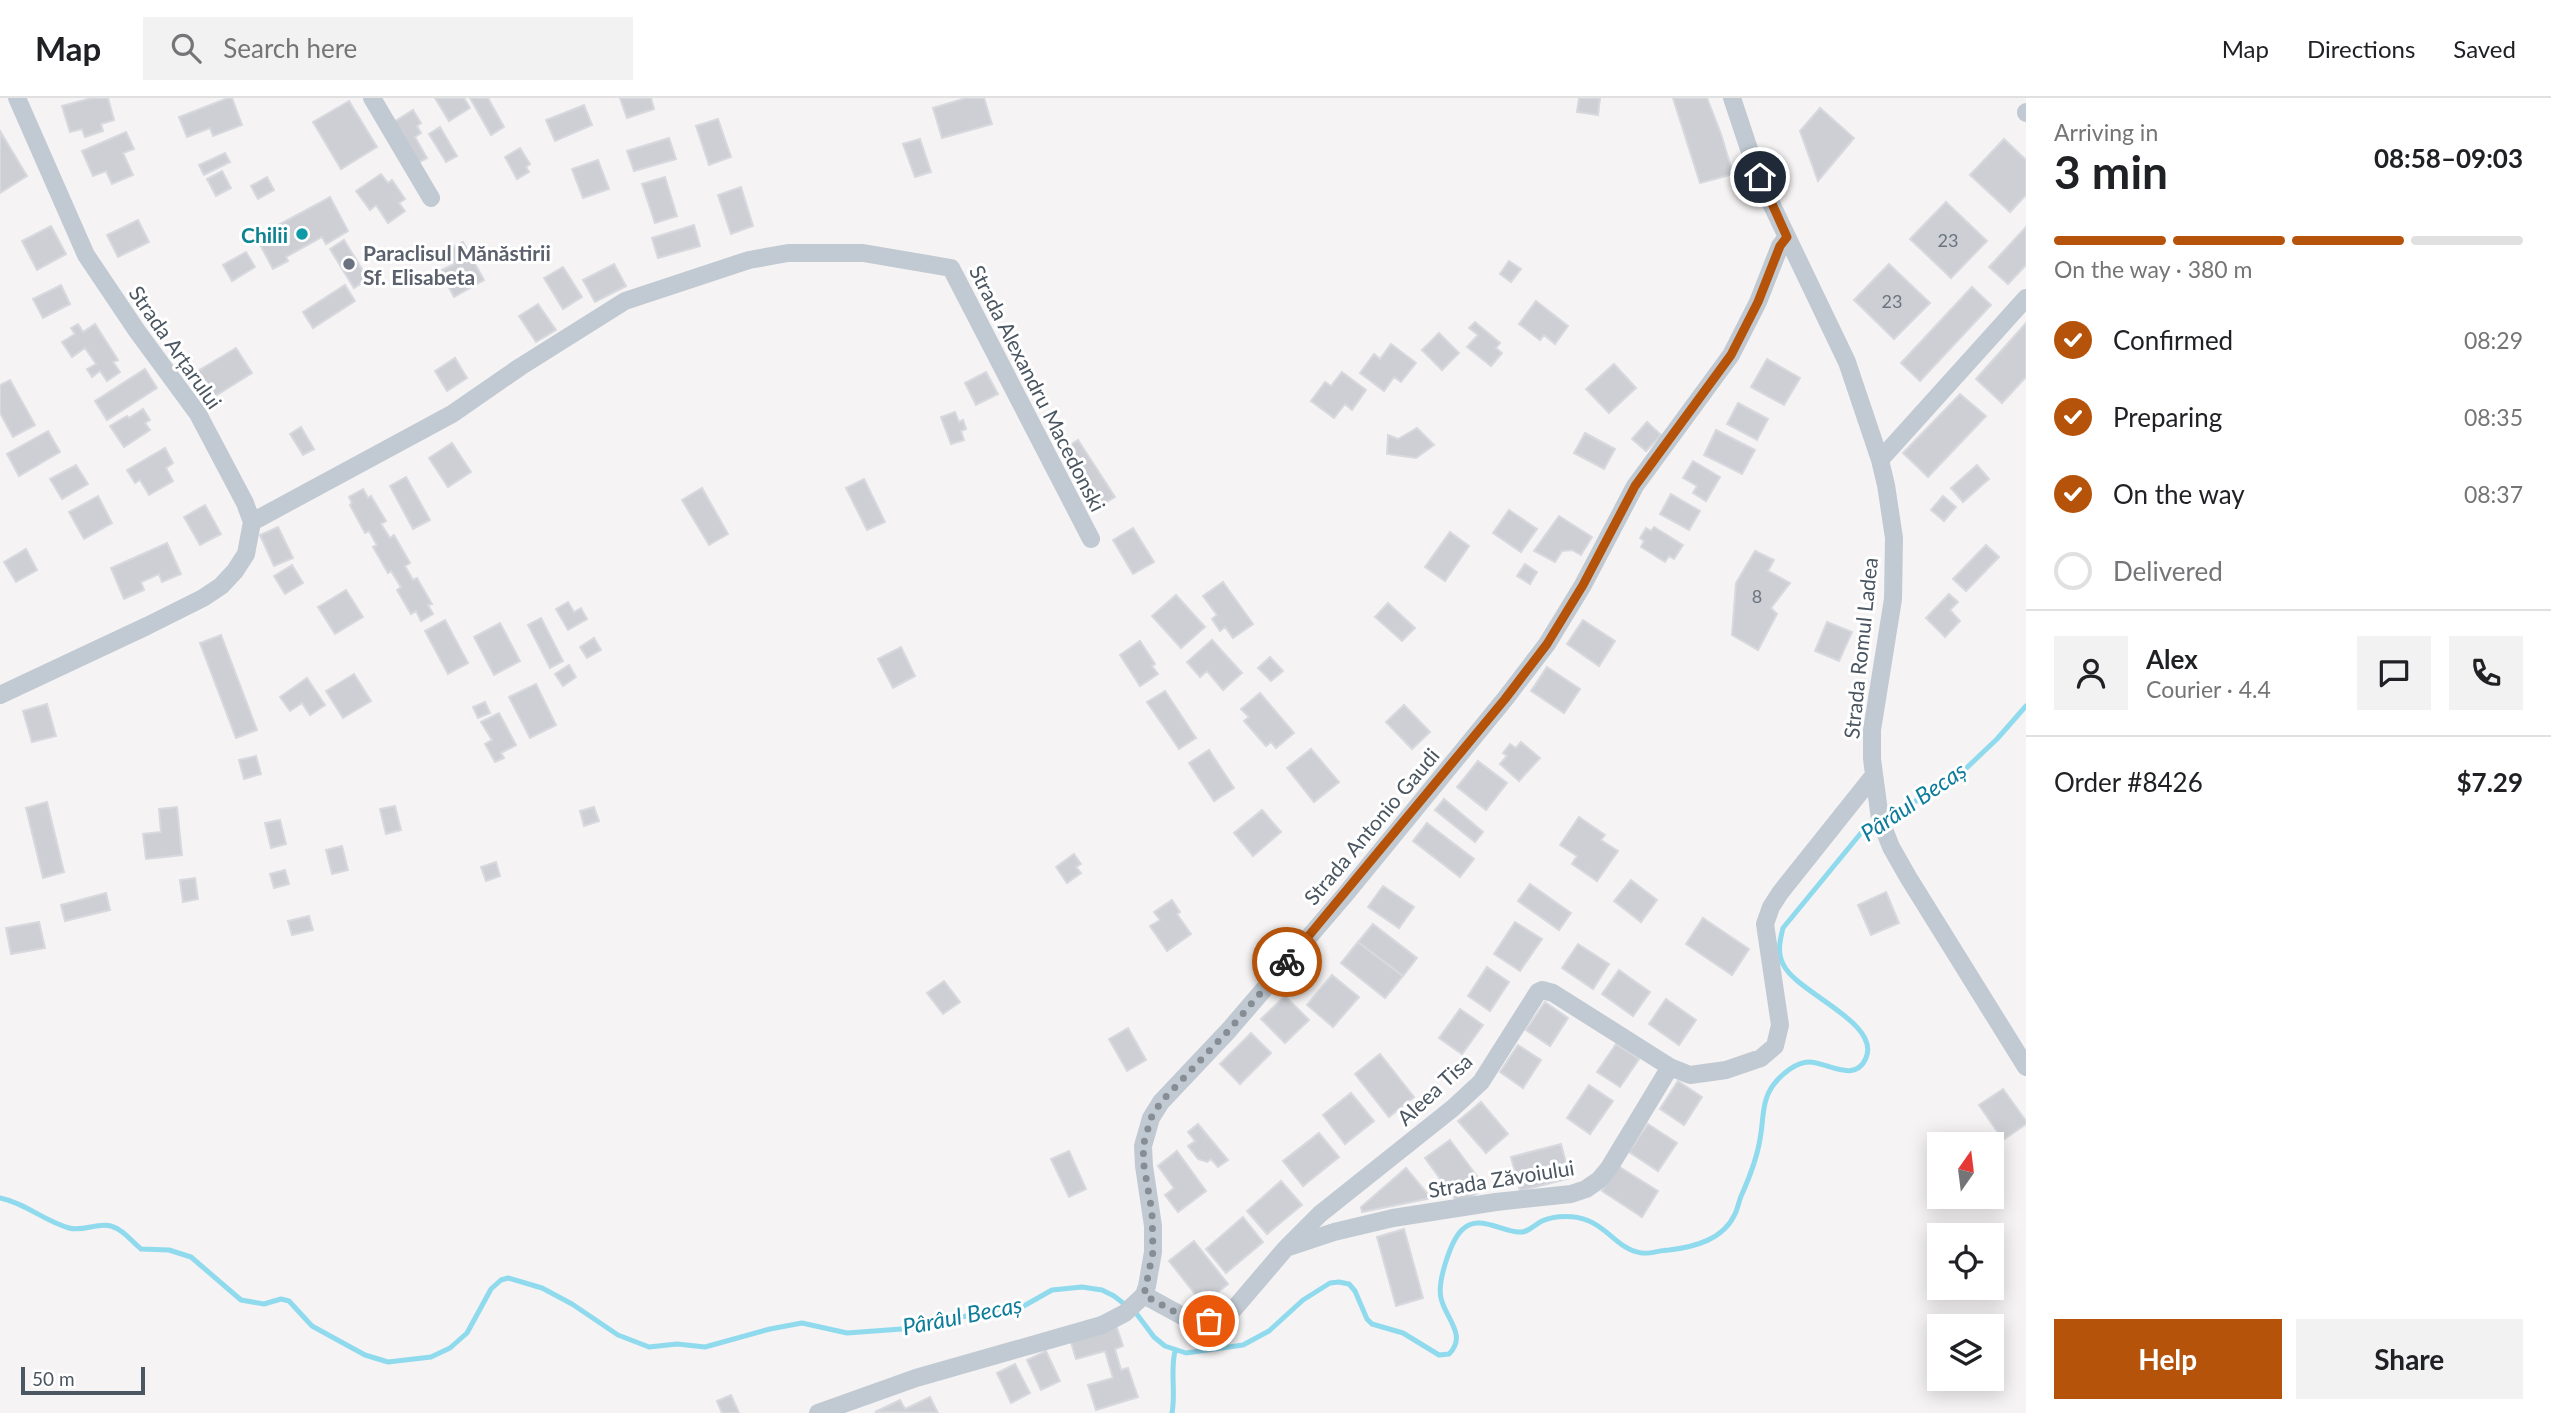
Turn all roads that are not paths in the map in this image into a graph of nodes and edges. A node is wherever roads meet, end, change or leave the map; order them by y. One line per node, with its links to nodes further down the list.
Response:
1 (17, 98): 8 (street, Strada Arțarului)
2 (372, 98): 4 (street)
3 (1732, 98): 5 (street, Strada Romul Ladea)
4 (431, 198)
5 (1787, 237): 7 (street, Strada Romul Ladea); 15 (street, Strada Antonio Gaudi)
6 (2026, 298): 7 (street)
7 (1880, 460): 11 (street, Strada Romul Ladea)
8 (252, 522): 9 (street, Strada Alexandru Macedonski); 10 (street)
9 (1091, 539)
10 (0, 695)
11 (1874, 775): 12 (street); 13 (street, Strada Romul Ladea)
12 (1670, 1067): 14 (street, Strada Zăvoiului); 14 (street, Aleea Tisa)
13 (2026, 1068)
14 (1286, 1248): 15 (street)
15 (1136, 1303): 16 (street)
16 (818, 1413)

